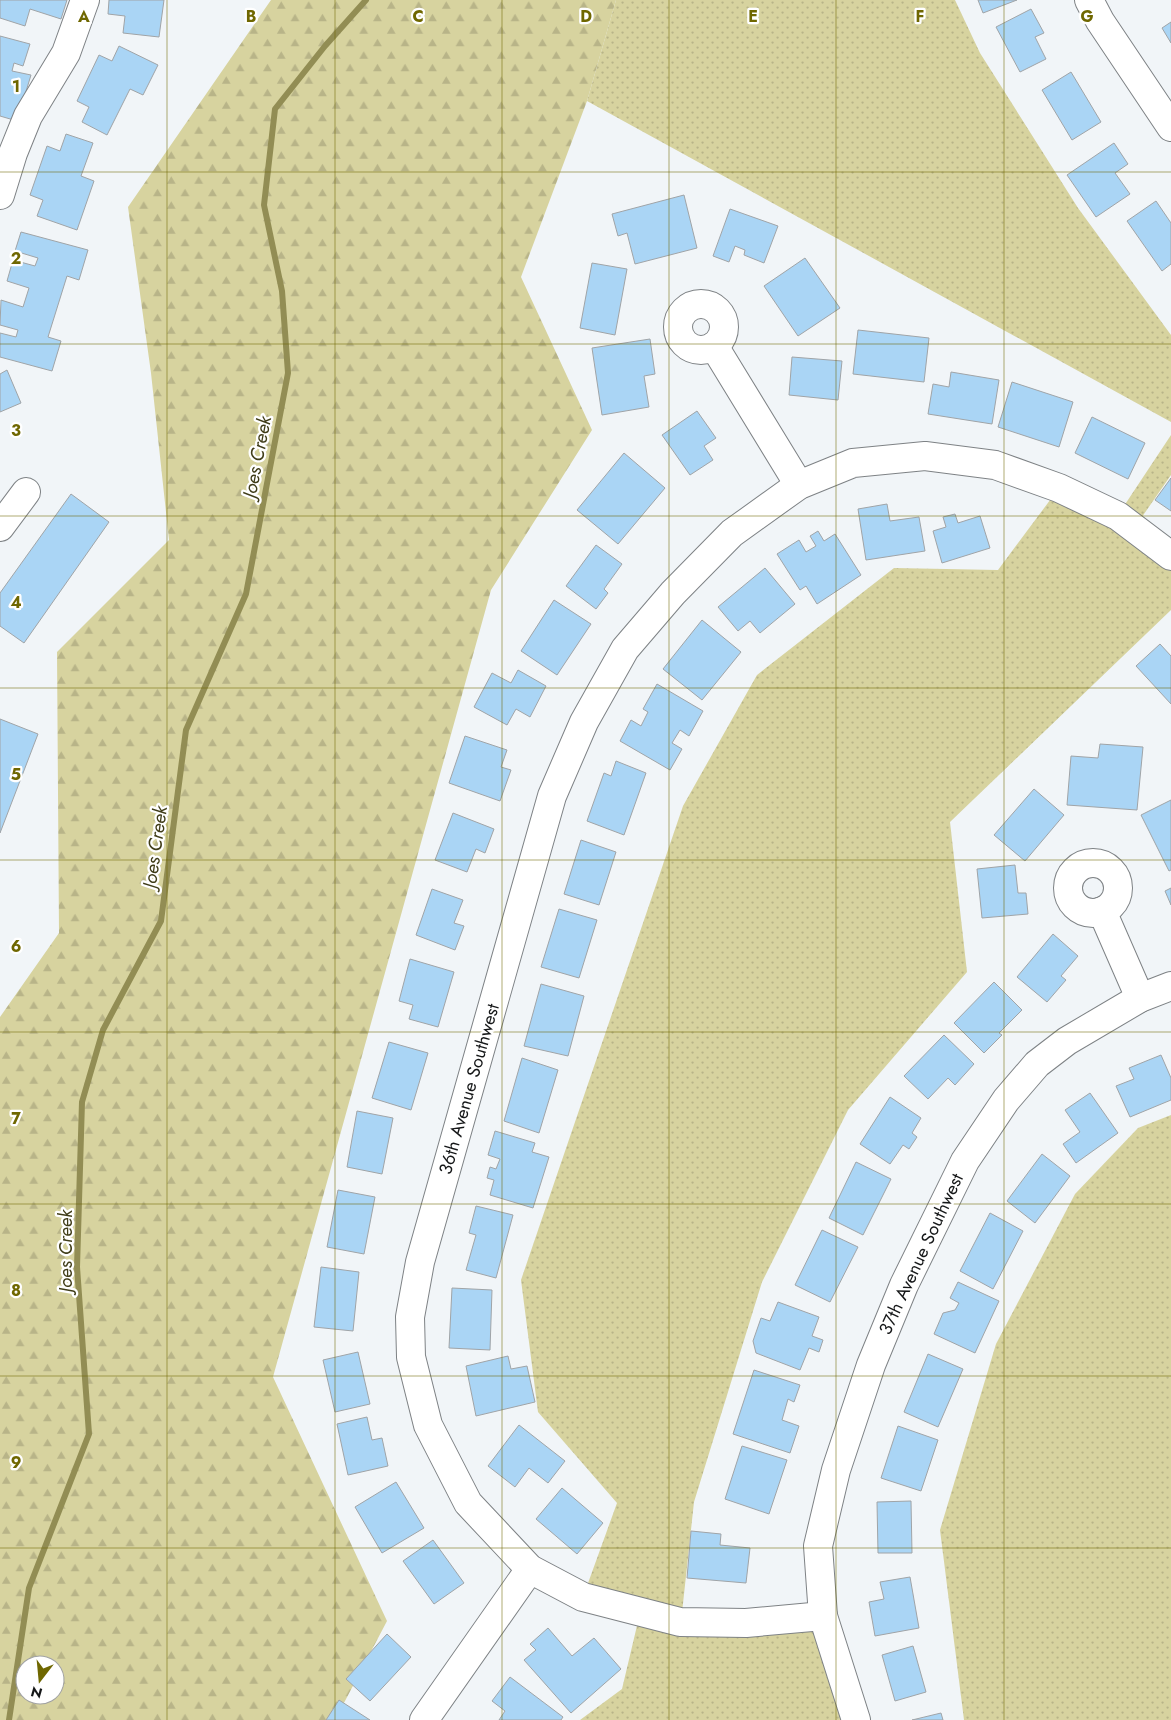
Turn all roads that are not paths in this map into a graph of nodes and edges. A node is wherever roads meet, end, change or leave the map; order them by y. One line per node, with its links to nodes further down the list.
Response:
1 (85, 0): 4 (street)
2 (1089, 0): 3 (street)
3 (1171, 127)
4 (0, 195)
5 (714, 346): 6 (street)
6 (800, 486): 9 (street, 36th Avenue Southwest); 13 (street, 36th Avenue Southwest)
7 (26, 492): 8 (street)
8 (0, 527)
9 (1171, 556)
10 (1102, 911): 12 (street)
11 (1171, 986): 12 (street, 37th Avenue Southwest)
12 (1140, 998): 14 (street, 37th Avenue Southwest)
13 (530, 1569): 14 (street, 36th Avenue Southwest); 15 (street)
14 (823, 1616): 16 (street, 37th Avenue Southwest)
15 (424, 1720)
16 (856, 1720)

